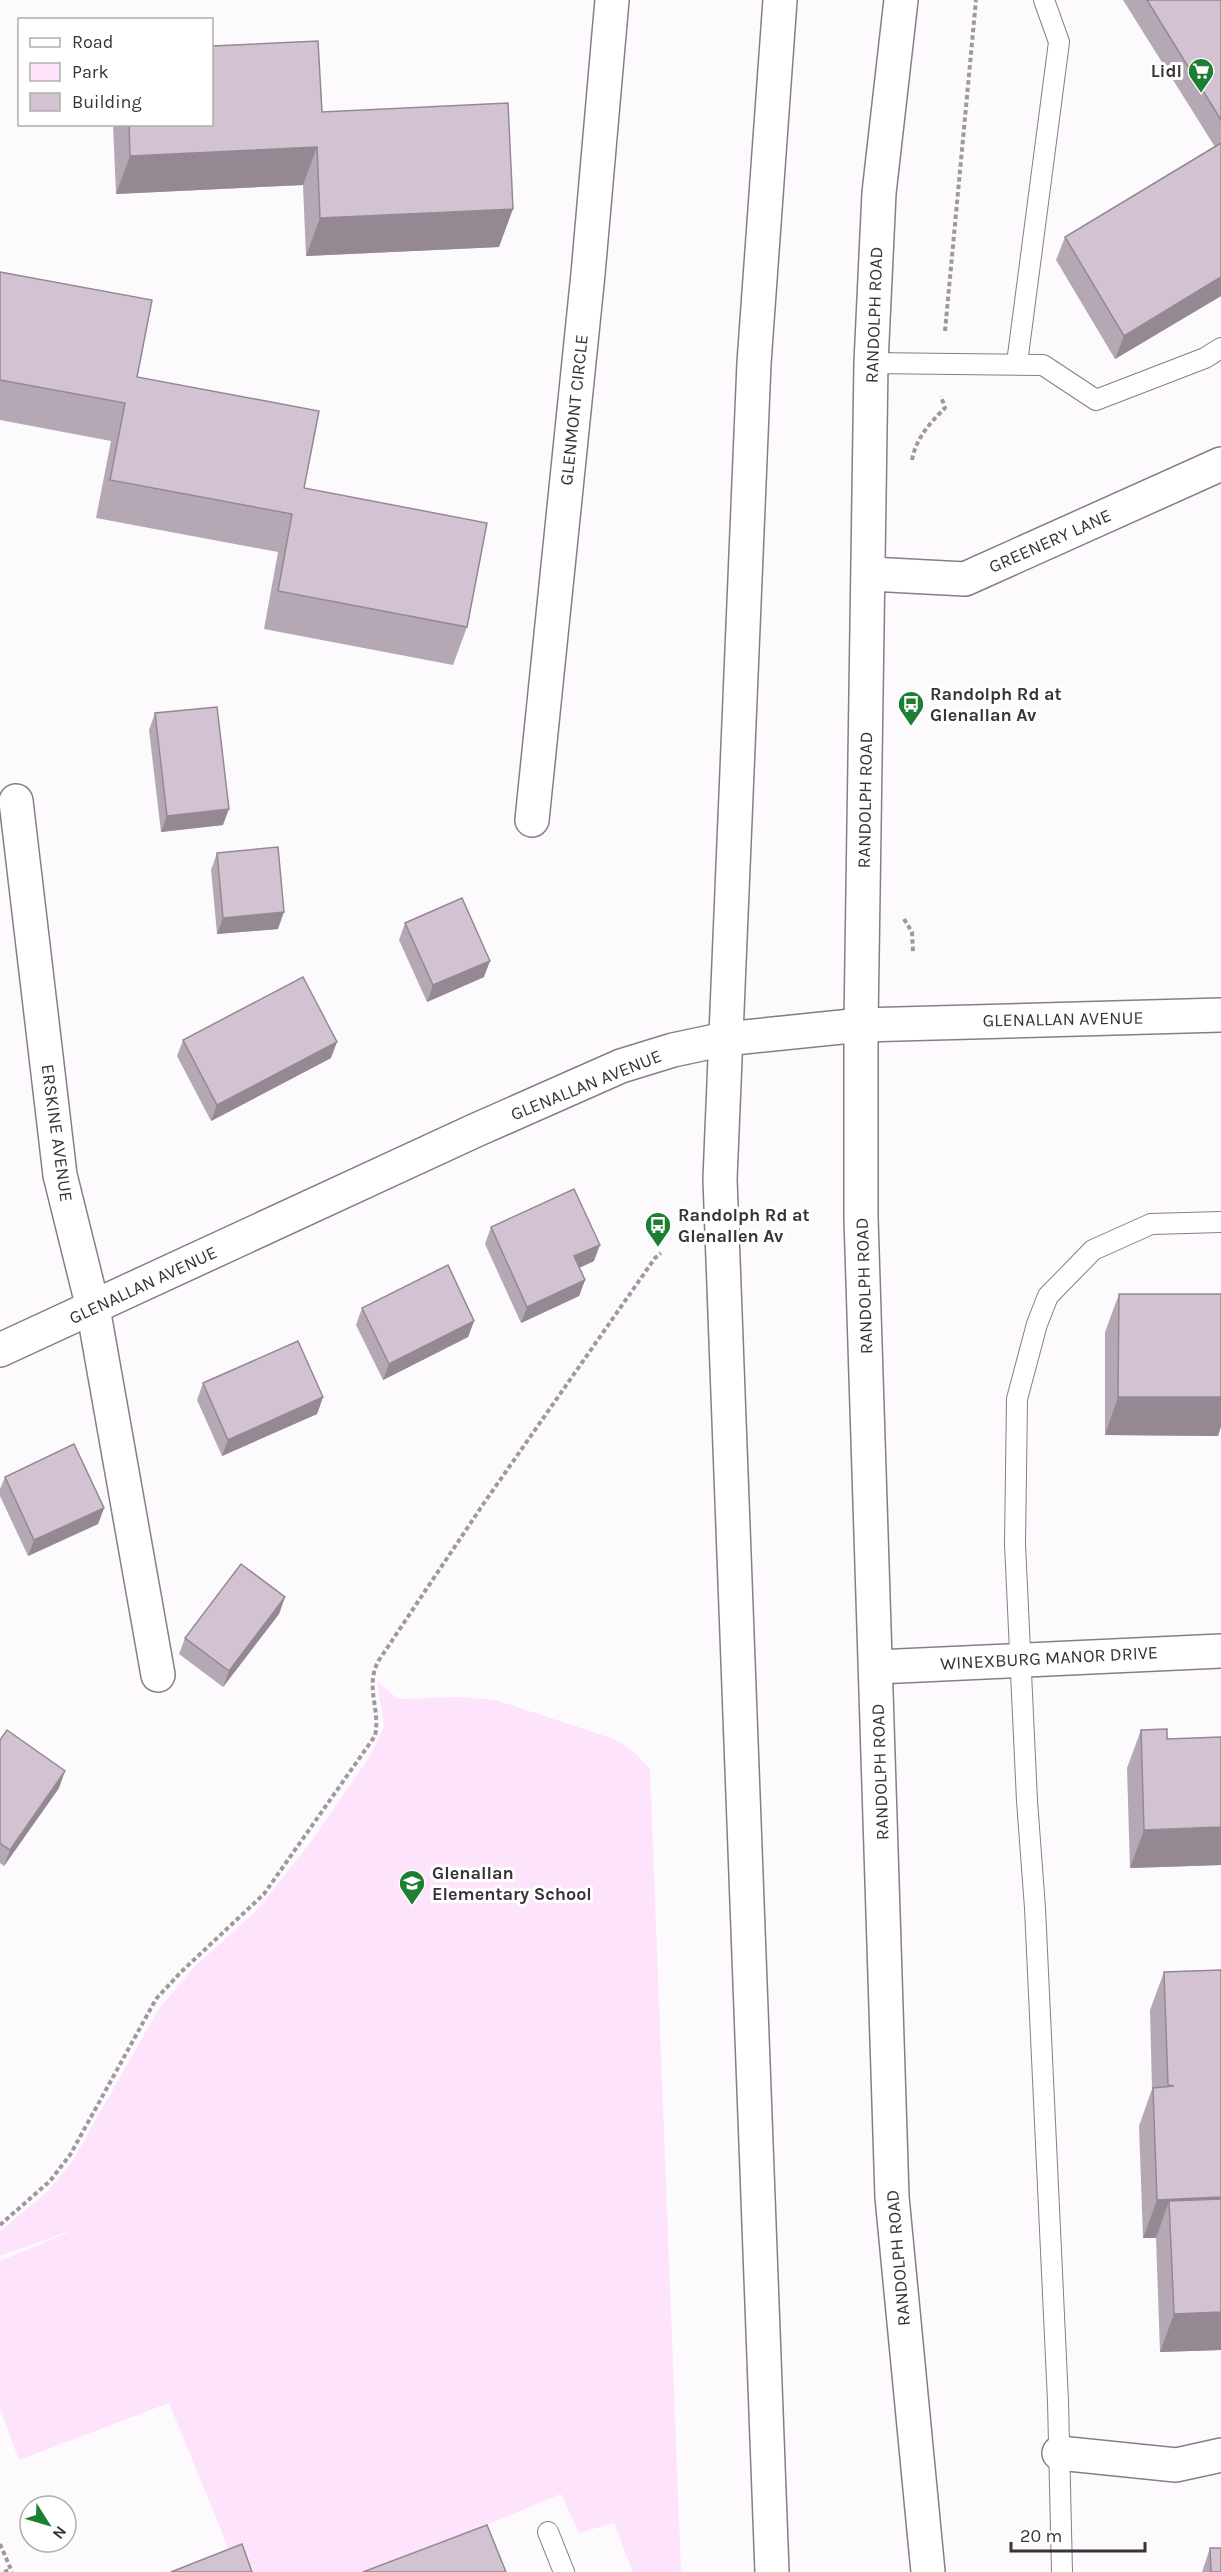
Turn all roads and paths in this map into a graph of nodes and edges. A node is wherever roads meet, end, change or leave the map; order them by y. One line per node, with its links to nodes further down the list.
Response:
1 (612, 0): 14 (main road, GLENMONT CIRCLE)
2 (780, 0): 19 (main road)
3 (901, 0): 7 (main road, RANDOLPH ROAD)
4 (976, 0): 8 (path)
5 (1044, 0): 9 (lane)
6 (1221, 348): 9 (lane)
7 (872, 363): 8 (lane); 12 (main road, RANDOLPH ROAD)
8 (942, 363): 9 (lane); 10 (path)
9 (1017, 363)
10 (912, 463)
11 (1221, 464): 12 (main road, GREENERY LANE)
12 (870, 574): 18 (main road, RANDOLPH ROAD)
13 (15, 801): 22 (main road, ERSKINE AVENUE)
14 (532, 820)
15 (901, 913): 16 (path)
16 (913, 952)
17 (1221, 1016): 18 (main road, GLENALLAN AVENUE)
18 (861, 1025): 19 (main road, GLENALLAN AVENUE); 26 (main road, RANDOLPH ROAD)
19 (725, 1039): 22 (main road, GLENALLAN AVENUE); 36 (main road)
20 (1221, 1222): 25 (lane)
21 (661, 1253): 28 (path)
22 (93, 1308): 23 (main road, GLENALLAN AVENUE); 27 (main road, ERSKINE AVENUE)
23 (0, 1350)
24 (1221, 1651): 25 (main road, WINEXBURG MANOR DRIVE)
25 (1021, 1659): 26 (main road, WINEXBURG MANOR DRIVE); 29 (lane)
26 (877, 1667): 37 (main road, RANDOLPH ROAD)
27 (158, 1675)
28 (0, 2225)
29 (1059, 2453): 30 (main road); 38 (lane)
30 (1221, 2455)
31 (548, 2532): 35 (lane)
32 (0, 2544): 33 (path)
33 (11, 2571): 34 (path)
34 (4, 2572)
35 (564, 2572)
36 (772, 2572)
37 (928, 2572)
38 (1062, 2572)

